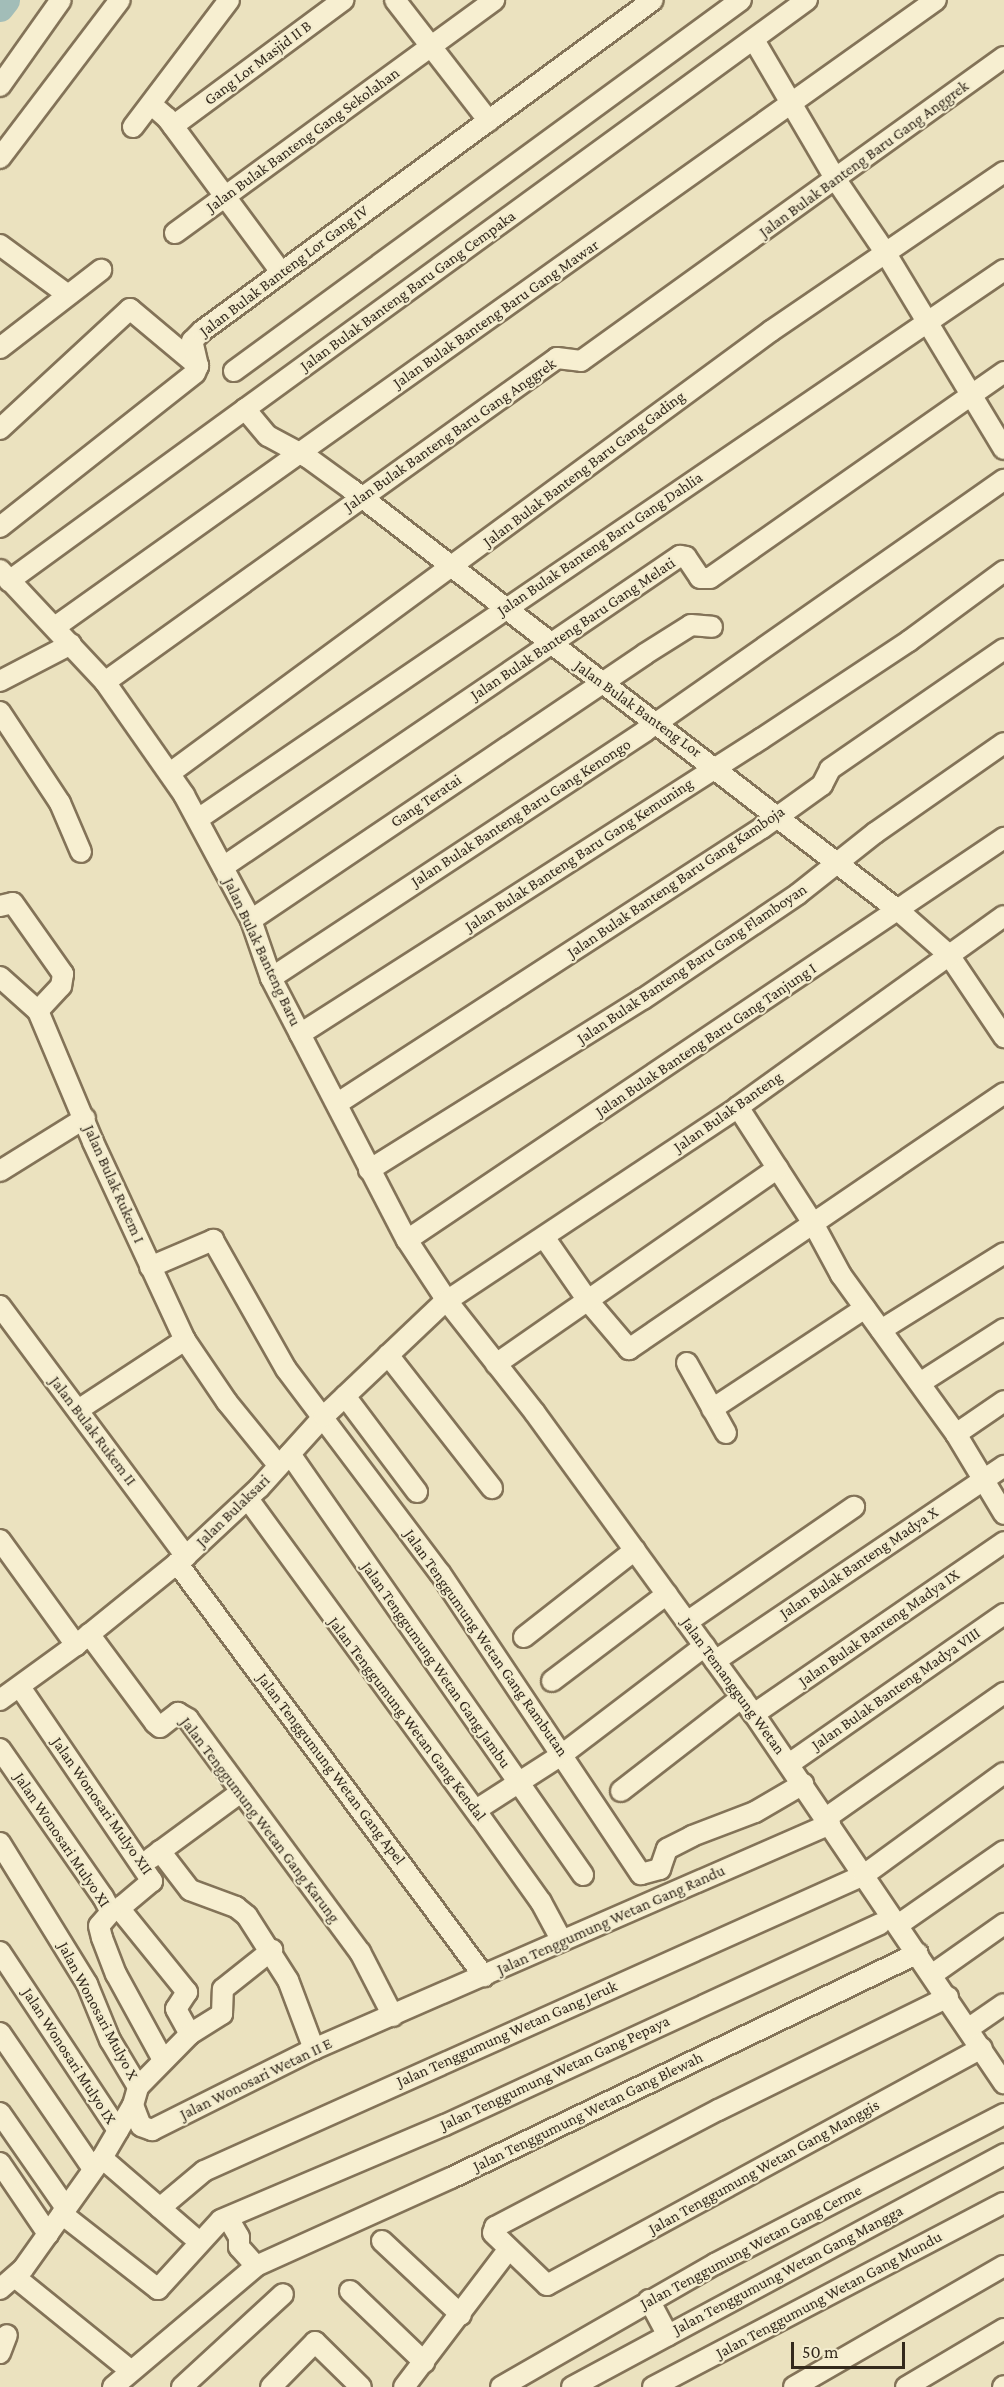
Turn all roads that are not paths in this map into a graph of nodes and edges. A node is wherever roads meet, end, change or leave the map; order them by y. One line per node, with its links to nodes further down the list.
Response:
1 (61, 0): 14 (street)
2 (120, 0): 20 (street)
3 (229, 0): 15 (street)
4 (343, 0): 18 (street, Gang Lor Masjid II B)
5 (396, 0): 12 (street)
6 (495, 0): 12 (street, Jalan Bulak Banteng Gang Sekolahan)
7 (653, 0): 17 (street, Jalan Bulak Banteng Lor Gang IV)
8 (741, 0): 34 (street)
9 (807, 0): 11 (street, Jalan Bulak Banteng Baru Gang Cempaka)
10 (936, 0): 16 (street, Jalan Bulak Banteng Baru Gang Mawar)
11 (754, 40): 16 (street); 37 (street, Jalan Bulak Banteng Baru Gang Cempaka)
12 (432, 47): 17 (street); 23 (street, Jalan Bulak Banteng Gang Sekolahan)
13 (1004, 57): 22 (street, Jalan Bulak Banteng Baru Gang Anggrek)
14 (0, 86)
15 (152, 105): 18 (street); 19 (street)
16 (790, 105): 22 (street); 40 (street, Jalan Bulak Banteng Baru Gang Mawar)
17 (489, 121): 29 (street, Jalan Bulak Banteng Lor Gang IV)
18 (173, 126): 23 (street)
19 (133, 127)
20 (0, 158)
21 (1004, 172): 26 (street, Jalan Bulak Banteng Baru Gang Gading)
22 (836, 180): 26 (street); 42 (street, Jalan Bulak Banteng Baru Gang Anggrek)
23 (224, 196): 24 (street, Jalan Bulak Banteng Gang Sekolahan); 29 (street)
24 (175, 233)
25 (0, 245): 30 (street)
26 (885, 252): 31 (street); 44 (street, Jalan Bulak Banteng Baru Gang Gading)
27 (101, 270): 30 (street)
28 (1004, 270): 31 (street, Jalan Bulak Banteng Baru Gang Dahlia)
29 (280, 272): 33 (street, Jalan Bulak Banteng Lor Gang IV)
30 (68, 295): 32 (street)
31 (927, 322): 36 (street); 47 (street, Jalan Bulak Banteng Baru Gang Dahlia)
32 (0, 348)
33 (198, 366): 38 (street); 43 (street)
34 (234, 371)
35 (1004, 372): 36 (street, Jalan Bulak Banteng Baru Gang Melati)
36 (970, 396): 39 (street); 50 (street, Jalan Bulak Banteng Baru Gang Melati)
37 (245, 409): 40 (street, Jalan Bulak Banteng Lor); 46 (street, Jalan Bulak Banteng Baru Gang Cempaka)
38 (0, 429)
39 (1004, 449)
40 (299, 453): 42 (street, Jalan Bulak Banteng Lor); 48 (street, Jalan Bulak Banteng Baru Gang Mawar)
41 (1004, 480): 57 (street, Jalan Bulak Banteng Baru Gang Kenongo)
42 (360, 497): 44 (street, Jalan Bulak Banteng Lor); 54 (street, Jalan Bulak Banteng Baru Gang Anggrek)
43 (0, 527)
44 (452, 566): 47 (street, Jalan Bulak Banteng Lor); 60 (street, Jalan Bulak Banteng Baru Gang Gading)
45 (1004, 571): 59 (street, Jalan Bulak Banteng Baru Gang Kemuning)
46 (5, 576): 48 (street, Jalan Bulak Banteng Baru)
47 (505, 608): 50 (street, Jalan Bulak Banteng Lor); 62 (street, Jalan Bulak Banteng Baru Gang Dahlia)
48 (55, 627): 51 (street, Jalan Bulak Banteng Baru)
49 (712, 627): 55 (street, Gang Teratai)
50 (548, 643): 55 (street, Jalan Bulak Banteng Lor); 66 (street, Jalan Bulak Banteng Baru Gang Melati)
51 (61, 649): 53 (street); 54 (street, Jalan Bulak Banteng Baru)
52 (1004, 650): 61 (street, Jalan Bulak Banteng Baru Gang Kamboja)
53 (0, 681)
54 (105, 682): 60 (street, Jalan Bulak Banteng Baru)
55 (602, 682): 57 (street, Jalan Bulak Banteng Lor); 70 (street, Gang Teratai)
56 (0, 712): 64 (street)
57 (657, 723): 59 (street, Jalan Bulak Banteng Lor); 73 (street, Jalan Bulak Banteng Baru Gang Kenongo)
58 (1004, 743): 65 (street, Jalan Bulak Banteng Baru Gang Flamboyan)
59 (717, 767): 61 (street, Jalan Bulak Banteng Lor); 76 (street, Jalan Bulak Banteng Baru Gang Kemuning)
60 (170, 773): 62 (street, Jalan Bulak Banteng Baru)
61 (777, 815): 65 (street, Jalan Bulak Banteng Lor); 79 (street, Jalan Bulak Banteng Baru Gang Kamboja)
62 (198, 819): 66 (street, Jalan Bulak Banteng Baru)
63 (1004, 838): 68 (street, Jalan Bulak Banteng Baru Gang Tanjung I)
64 (81, 852)
65 (837, 863): 68 (street, Jalan Bulak Banteng Lor); 83 (street, Jalan Bulak Banteng Baru Gang Flamboyan)
66 (223, 867): 70 (street, Jalan Bulak Banteng Baru)
67 (3, 904): 74 (street)
68 (899, 910): 71 (street, Jalan Bulak Banteng Lor); 87 (street, Jalan Bulak Banteng Baru Gang Tanjung I)
69 (1004, 916): 71 (street, Jalan Bulak Banteng)
70 (251, 920): 73 (street, Jalan Bulak Banteng Baru)
71 (949, 955): 75 (street, Jalan Bulak Banteng Lor); 80 (street, Jalan Bulak Banteng)
72 (0, 977): 74 (street)
73 (271, 978): 76 (street, Jalan Bulak Banteng Baru)
74 (38, 1011): 81 (street, Jalan Bulak Rukem I)
75 (997, 1012): 77 (street, Jalan Bulak Banteng Lor)
76 (300, 1034): 79 (street, Jalan Bulak Banteng Baru)
77 (1004, 1037)
78 (1004, 1093): 85 (street)
79 (338, 1103): 83 (street, Jalan Bulak Banteng Baru)
80 (738, 1107): 82 (street); 86 (street, Jalan Bulak Banteng)
81 (85, 1118): 84 (street); 89 (street, Jalan Bulak Rukem I)
82 (778, 1168): 85 (street); 90 (street)
83 (369, 1170): 87 (street, Jalan Bulak Banteng Baru)
84 (0, 1171)
85 (814, 1225): 90 (street); 93 (street)
86 (544, 1237): 90 (street); 92 (street, Jalan Bulak Banteng)
87 (407, 1240): 92 (street, Jalan Bulak Banteng Baru)
88 (1004, 1253): 95 (street)
89 (150, 1267): 96 (street, Jalan Bulak Rukem I); 105 (street, Jalan Tenggumung Wetan Gang Rambutan)
90 (588, 1302): 99 (street)
91 (0, 1306): 104 (street, Jalan Bulak Rukem II)
92 (441, 1306): 97 (street, Jalan Bulaksari); 99 (street, Jalan Temanggung Wetan)
93 (865, 1308): 95 (street); 103 (street)
94 (1004, 1329): 100 (street)
95 (881, 1330): 100 (street)
96 (186, 1340): 104 (street); 108 (street, Jalan Bulak Rukem I)
97 (388, 1355): 101 (street, Jalan Bulaksari); 111 (street)
98 (687, 1363): 103 (street)
99 (496, 1364): 118 (street, Jalan Temanggung Wetan)
100 (920, 1383): 107 (street)
101 (345, 1396): 105 (street, Jalan Bulaksari); 112 (street)
102 (1004, 1401): 107 (street)
103 (712, 1409): 106 (street)
104 (78, 1410): 119 (street, Jalan Bulak Rukem II)
105 (324, 1416): 108 (street, Jalan Bulaksari); 133 (street, Jalan Tenggumung Wetan Gang Rambutan)
106 (726, 1433)
107 (956, 1434): 110 (street)
108 (284, 1460): 113 (street, Jalan Bulaksari); 136 (street, Jalan Tenggumung Wetan Gang Jambu)
109 (1004, 1466): 110 (street, Jalan Bulak Banteng Madya X)
110 (983, 1480): 115 (street); 125 (street, Jalan Bulak Banteng Madya X)
111 (492, 1488)
112 (417, 1492)
113 (248, 1499): 119 (street, Jalan Bulaksari); 140 (street, Jalan Tenggumung Wetan Gang Kendal)
114 (854, 1507): 122 (street)
115 (1004, 1514)
116 (0, 1540): 124 (street)
117 (1004, 1542): 131 (street, Jalan Bulak Banteng Madya IX)
118 (634, 1550): 120 (street, Jalan Temanggung Wetan); 123 (street)
119 (182, 1559): 124 (street, Jalan Bulaksari); 156 (street, Jalan Tenggumung Wetan Gang Apel)
120 (667, 1594): 122 (street, Jalan Temanggung Wetan); 126 (street)
121 (1004, 1614): 134 (street, Jalan Bulak Banteng Madya VIII)
122 (687, 1622): 125 (street, Jalan Temanggung Wetan)
123 (524, 1637)
124 (83, 1640): 127 (street, Jalan Bulaksari); 139 (street, Jalan Tenggumung Wetan Gang Karung)
125 (710, 1654): 129 (street, Jalan Temanggung Wetan); 133 (street, Jalan Bulak Banteng Madya X)
126 (552, 1681)
127 (20, 1687): 130 (street, Jalan Bulaksari); 145 (street, Jalan Wonosari Mulyo XII)
128 (1004, 1693): 141 (street, Jalan Tenggumung Wetan Gang Randu)
129 (742, 1697): 131 (street, Jalan Temanggung Wetan); 138 (street)
130 (0, 1700)
131 (754, 1714): 134 (street, Jalan Temanggung Wetan)
132 (0, 1749): 148 (street, Jalan Wonosari Mulyo XI)
133 (563, 1754): 136 (street, Jalan Bulak Banteng Madya X); 137 (street, Jalan Tenggumung Wetan Gang Rambutan)
134 (789, 1764): 137 (street, Jalan Temanggung Wetan)
135 (1004, 1773): 147 (street, Jalan Tenggumung Wetan Gang Jeruk)
136 (519, 1785): 140 (street, Jalan Bulak Banteng Madya X); 146 (street, Jalan Tenggumung Wetan Gang Jambu)
137 (797, 1787): 141 (street, Jalan Temanggung Wetan)
138 (621, 1791)
139 (241, 1792): 143 (street); 159 (street, Jalan Tenggumung Wetan Gang Karung)
140 (476, 1810): 151 (street, Jalan Tenggumung Wetan Gang Kendal)
141 (825, 1824): 147 (street, Jalan Temanggung Wetan); 151 (street, Jalan Tenggumung Wetan Gang Randu)
142 (0, 1843): 167 (street, Jalan Wonosari Mulyo X)
143 (160, 1851): 145 (street); 152 (street)
144 (1004, 1851): 149 (street, Jalan Tenggumung Wetan Gang Pepaya)
145 (142, 1865): 148 (street, Jalan Wonosari Mulyo XII)
146 (583, 1875)
147 (860, 1877): 149 (street, Jalan Temanggung Wetan); 175 (street, Jalan Tenggumung Wetan Gang Jeruk)
148 (117, 1909): 162 (street); 165 (street, Jalan Wonosari Mulyo XI)
149 (888, 1922): 154 (street, Jalan Temanggung Wetan); 177 (street, Jalan Tenggumung Wetan Gang Pepaya)
150 (1004, 1924): 155 (street)
151 (562, 1941): 156 (street, Jalan Tenggumung Wetan Gang Randu)
152 (272, 1950): 162 (street); 163 (street)
153 (0, 1952): 170 (street, Jalan Wonosari Mulyo IX)
154 (909, 1957): 155 (street, Jalan Temanggung Wetan); 182 (street, Jalan Tenggumung Wetan Gang Blewah)
155 (933, 1974): 157 (street, Jalan Temanggung Wetan)
156 (484, 1976): 159 (street, Jalan Tenggumung Wetan Gang Randu)
157 (942, 1999): 160 (street, Jalan Temanggung Wetan); 181 (street)
158 (1004, 2004): 160 (street)
159 (393, 2016): 163 (street, Jalan Wonosari Wetan II E)
160 (969, 2028): 164 (street, Jalan Temanggung Wetan)
161 (0, 2033): 173 (street)
162 (190, 2034): 165 (street)
163 (314, 2049): 167 (street, Jalan Wonosari Wetan II E)
164 (977, 2051): 166 (street, Jalan Temanggung Wetan); 181 (street, Jalan Tenggumung Wetan Gang Manggis)
165 (163, 2060): 167 (street)
166 (1004, 2083)
167 (136, 2096): 170 (street)
168 (0, 2113): 176 (street)
169 (1004, 2114): 187 (street, Jalan Tenggumung Wetan Gang Cerme)
170 (118, 2130): 173 (street)
171 (1004, 2154): 190 (street, Jalan Tenggumung Wetan Gang Mangga)
172 (0, 2163): 178 (street)
173 (97, 2163): 175 (street); 176 (street)
174 (1004, 2203): 200 (street, Jalan Tenggumung Wetan Gang Mundu)
175 (160, 2208): 179 (street)
176 (64, 2211): 178 (street); 179 (street, Jalan Tenggumung Wetan Gang Pepaya)
177 (228, 2218): 179 (street, Jalan Tenggumung Wetan Gang Pepaya); 182 (street)
178 (48, 2234): 184 (street)
179 (198, 2241)
180 (382, 2241): 188 (street)
181 (508, 2250): 188 (street)
182 (256, 2266): 192 (street, Jalan Tenggumung Wetan Gang Blewah)
183 (1004, 2266): 201 (street)
184 (8, 2283): 192 (street)
185 (350, 2291): 191 (street)
186 (283, 2294): 195 (street)
187 (650, 2300): 190 (street); 198 (street, Jalan Tenggumung Wetan Gang Cerme)
188 (461, 2315): 191 (street)
189 (1004, 2329): 202 (street)
190 (668, 2335): 199 (street, Jalan Tenggumung Wetan Gang Mangga)
191 (424, 2362): 197 (street)
192 (130, 2370): 194 (street, Jalan Tenggumung Wetan Gang Blewah)
193 (357, 2386): 196 (street)
194 (113, 2387)
195 (182, 2387)
196 (271, 2387)
197 (404, 2387)
198 (501, 2387)
199 (572, 2387)
200 (653, 2387)
201 (794, 2387)
202 (906, 2387)

